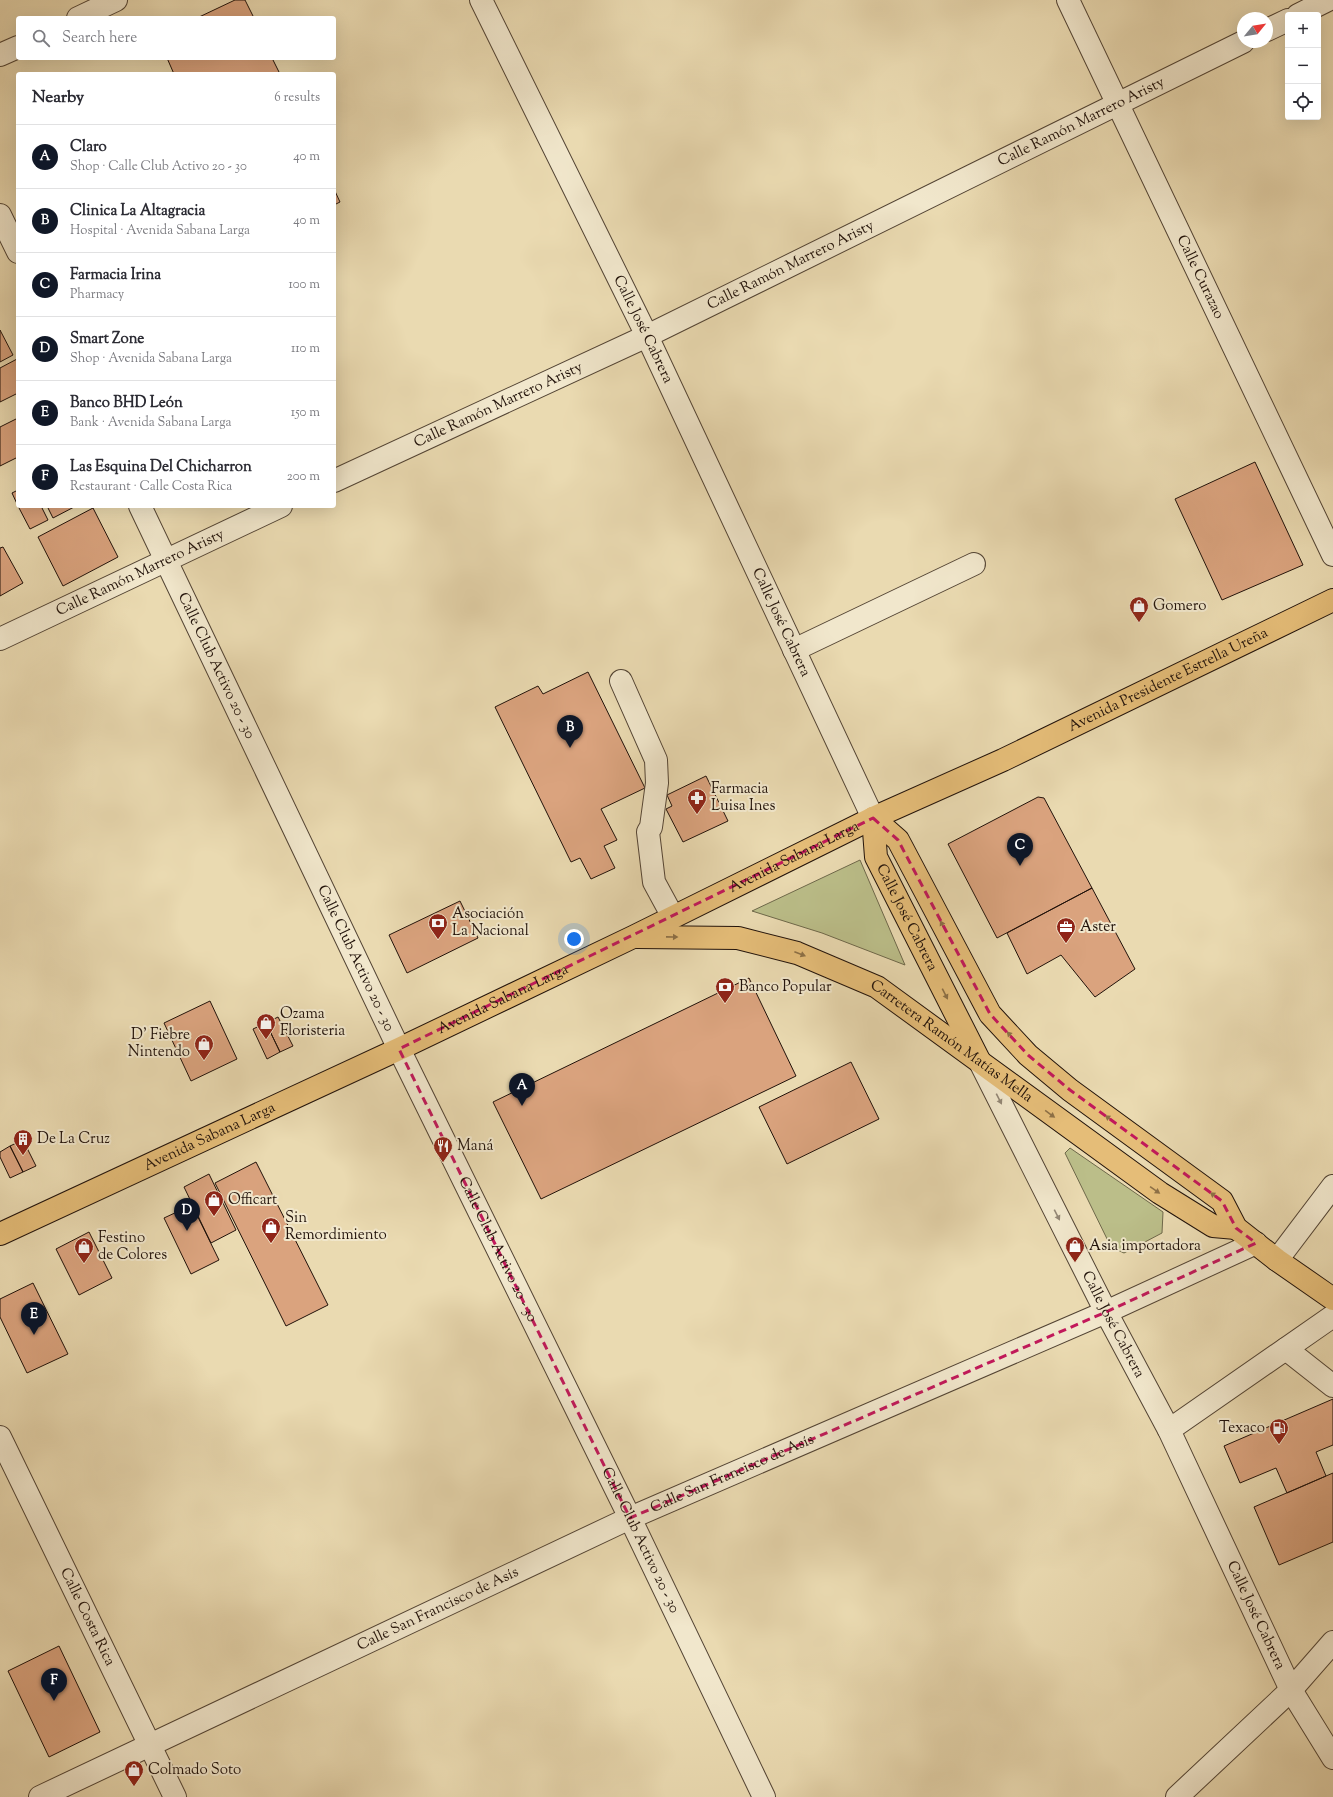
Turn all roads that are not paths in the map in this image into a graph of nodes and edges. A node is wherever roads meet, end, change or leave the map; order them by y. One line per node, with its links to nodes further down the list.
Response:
1 (116, 0): 6 (street)
2 (481, 0): 15 (street, Calle José Cabrera)
3 (1068, 0): 12 (street, Calle Curazao)
4 (1328, 0): 5 (street)
5 (1304, 12)
6 (82, 16)
7 (1285, 21): 8 (street)
8 (1273, 27)
9 (1237, 46): 12 (street, Calle Ramón Marrero Aristy)
10 (16, 48): 11 (street)
11 (0, 55)
12 (1118, 105): 15 (street, Calle Ramón Marrero Aristy); 19 (street, Calle Curazao)
13 (0, 215): 14 (street)
14 (16, 248)
15 (647, 336): 16 (street, Calle Ramón Marrero Aristy); 24 (street, Calle José Cabrera)
16 (336, 480)
17 (141, 508): 20 (street, Calle Club Activo 20 - 30)
18 (277, 508): 20 (street, Calle Ramón Marrero Aristy)
19 (1333, 555)
20 (166, 560): 23 (street, Calle Ramón Marrero Aristy); 30 (street, Calle Club Activo 20 - 30)
21 (974, 564): 24 (street)
22 (1333, 600): 26 (main road, Avenida Presidente Estrella Ureña)
23 (0, 639)
24 (794, 650): 27 (street, Calle José Cabrera)
25 (620, 681): 28 (street)
26 (1003, 760): 27 (main road, Avenida Sabana Larga)
27 (874, 818): 28 (main road, Avenida Sabana Larga); 31 (main road, Calle José Cabrera, one-way to 31); 33 (main road, one-way to 27)
28 (673, 917): 29 (main road, Avenida Sabana Larga)
29 (634, 937): 30 (main road, Avenida Sabana Larga); 31 (main road, Carretera Ramón Matías Mella, one-way to 31)
30 (399, 1049): 34 (main road, Avenida Sabana Larga); 44 (street, Calle Club Activo 20 - 30)
31 (981, 1064): 33 (main road, Carretera Ramón Matías Mella, one-way to 33); 38 (street, Calle José Cabrera, one-way to 38)
32 (1333, 1186): 36 (street)
33 (1236, 1228): 35 (main road)
34 (0, 1234)
35 (1256, 1243): 36 (main road); 38 (street, Calle San Francisco de Asís)
36 (1277, 1260): 37 (main road)
37 (1333, 1299)
38 (1106, 1312): 42 (street, Calle José Cabrera); 44 (street, Calle San Francisco de Asís)
39 (1333, 1316): 40 (street)
40 (1286, 1349): 41 (street); 42 (street)
41 (1333, 1386)
42 (1169, 1430): 46 (street, Calle José Cabrera)
43 (0, 1437): 47 (street, Calle Costa Rica)
44 (630, 1518): 47 (street, Calle San Francisco de Asís); 51 (street, Calle Club Activo 20 - 30)
45 (1333, 1642): 46 (street)
46 (1291, 1690): 48 (street, Calle José Cabrera); 52 (street)
47 (150, 1744): 49 (street, Calle San Francisco de Asís); 50 (street, Calle Costa Rica)
48 (1333, 1758)
49 (40, 1797)
50 (175, 1797)
51 (764, 1797)
52 (1177, 1797)

